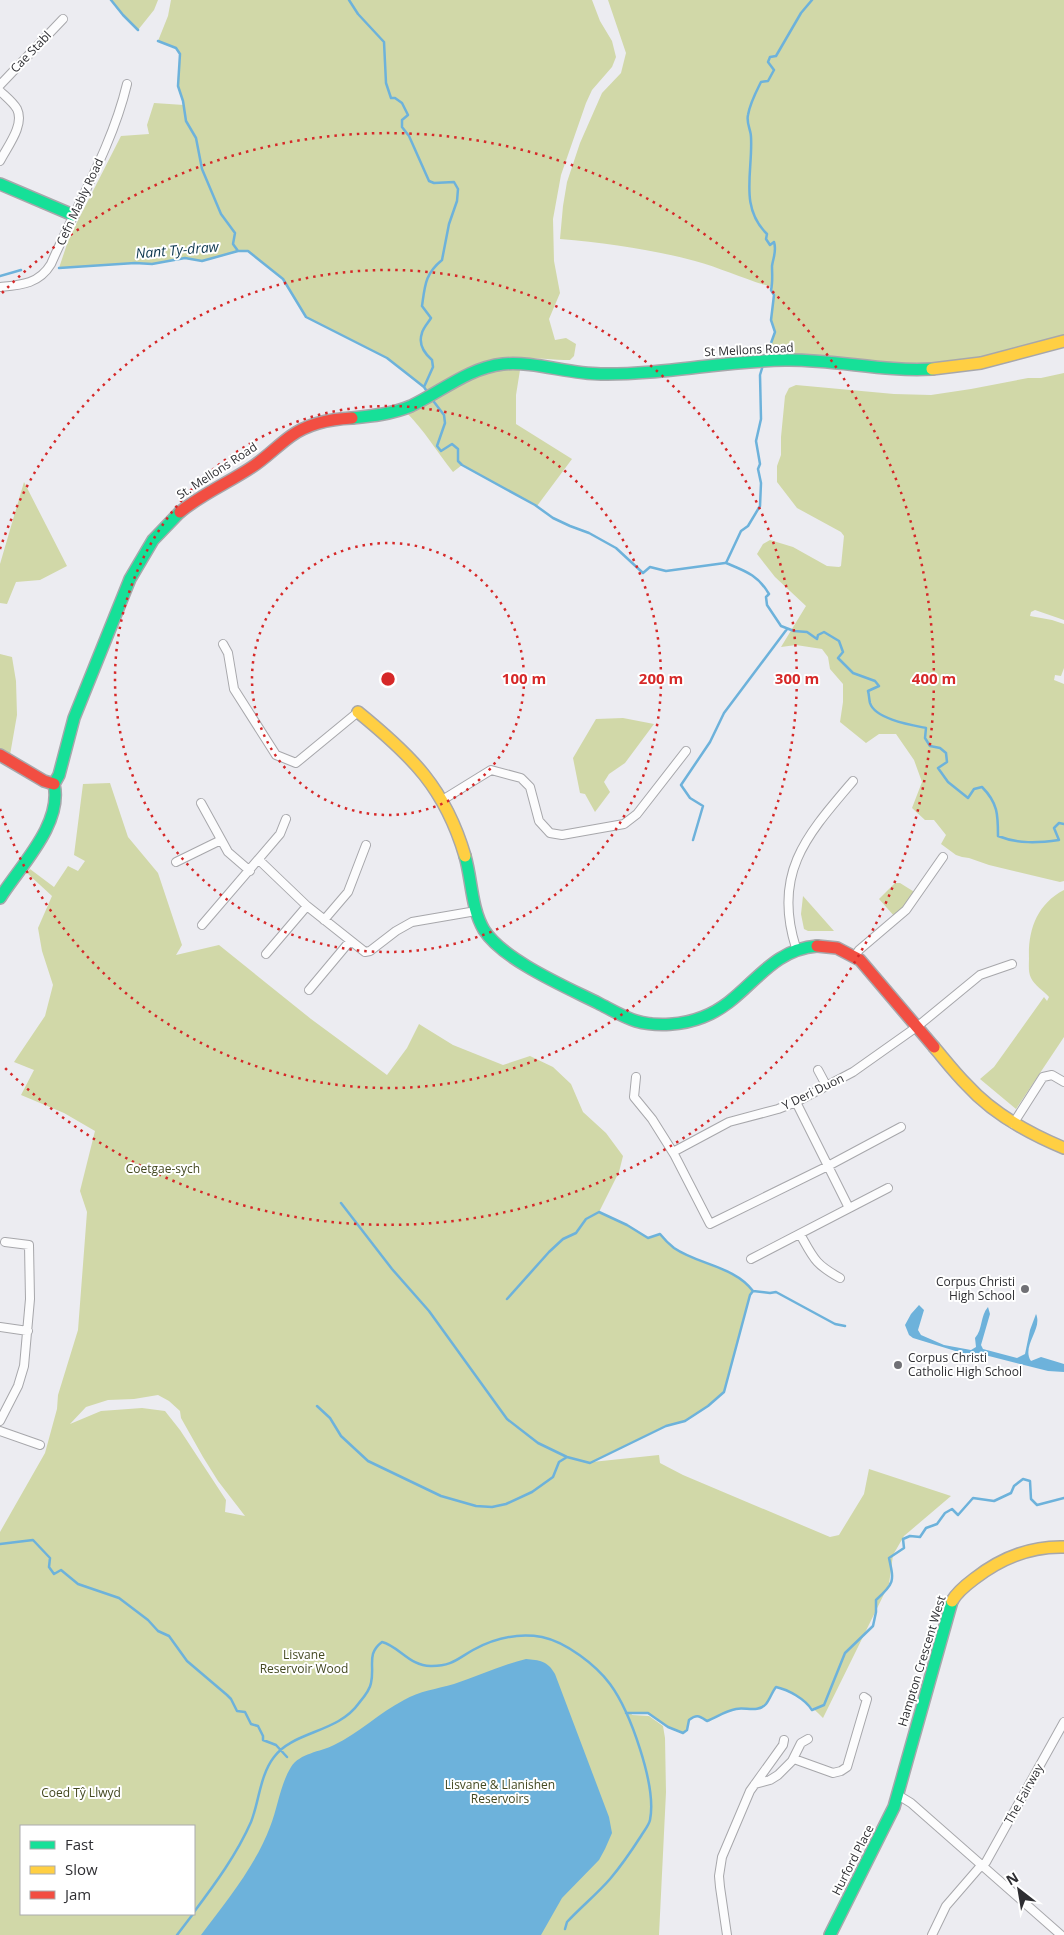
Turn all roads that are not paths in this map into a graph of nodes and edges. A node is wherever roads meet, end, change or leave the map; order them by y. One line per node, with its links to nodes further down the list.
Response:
1 (63, 19): 3 (street, Cae Stabl)
2 (128, 84): 7 (street, Cefn Mably Road)
3 (0, 85)
4 (0, 91): 5 (street)
5 (0, 161)
6 (0, 184): 7 (street)
7 (73, 215): 8 (street, Cefn Mably Road)
8 (0, 287)
9 (1064, 341): 10 (street, St Mellons Road)
10 (438, 391): 16 (street, St. Mellons Road)
11 (223, 644): 12 (street)
12 (358, 712): 17 (street)
13 (686, 751): 17 (street)
14 (0, 755): 16 (street)
15 (853, 781): 32 (street)
16 (54, 784): 26 (street, St. Mellons Road)
17 (444, 799): 28 (street)
18 (201, 803): 20 (street)
19 (286, 819): 23 (street)
20 (221, 840): 24 (street); 25 (street)
21 (366, 845): 29 (street)
22 (943, 857): 34 (street)
23 (259, 860): 25 (street); 27 (street)
24 (176, 862)
25 (250, 871): 30 (street)
26 (0, 898)
27 (307, 906): 29 (street); 33 (street)
28 (476, 911): 31 (street); 32 (street)
29 (324, 920): 31 (street)
30 (202, 925)
31 (350, 941): 36 (street)
32 (796, 948): 34 (street)
33 (266, 954)
34 (855, 956): 37 (street)
35 (1012, 964): 37 (street, Y Deri Duon)
36 (309, 990)
37 (918, 1026): 41 (street, Y Deri Duon); 43 (street)
38 (818, 1070): 41 (street)
39 (636, 1077): 46 (street)
40 (1064, 1082): 43 (street)
41 (826, 1086): 42 (street, Y Deri Duon)
42 (796, 1102): 46 (street, Y Deri Duon); 47 (street)
43 (1013, 1124): 45 (street)
44 (901, 1127): 47 (street)
45 (1064, 1148)
46 (673, 1152): 47 (street)
47 (828, 1166): 49 (street)
48 (888, 1188): 49 (street)
49 (849, 1208): 50 (street)
50 (800, 1234): 52 (street); 53 (street)
51 (5, 1242): 55 (street)
52 (751, 1259)
53 (840, 1278)
54 (0, 1327): 55 (street)
55 (28, 1331): 56 (street)
56 (0, 1421)
57 (0, 1431): 58 (street)
58 (40, 1444)
59 (1064, 1547): 66 (street, Hampton Crescent West)
60 (864, 1697): 64 (street)
61 (1064, 1722): 67 (street, The Fairway)
62 (808, 1739): 64 (street)
63 (784, 1740): 65 (street)
64 (794, 1759): 65 (street)
65 (754, 1785): 68 (street)
66 (898, 1796): 67 (street); 69 (street, Hurford Place)
67 (982, 1866): 70 (street, The Fairway); 71 (street)
68 (727, 1935)
69 (830, 1935)
70 (932, 1935)
71 (1061, 1935)

